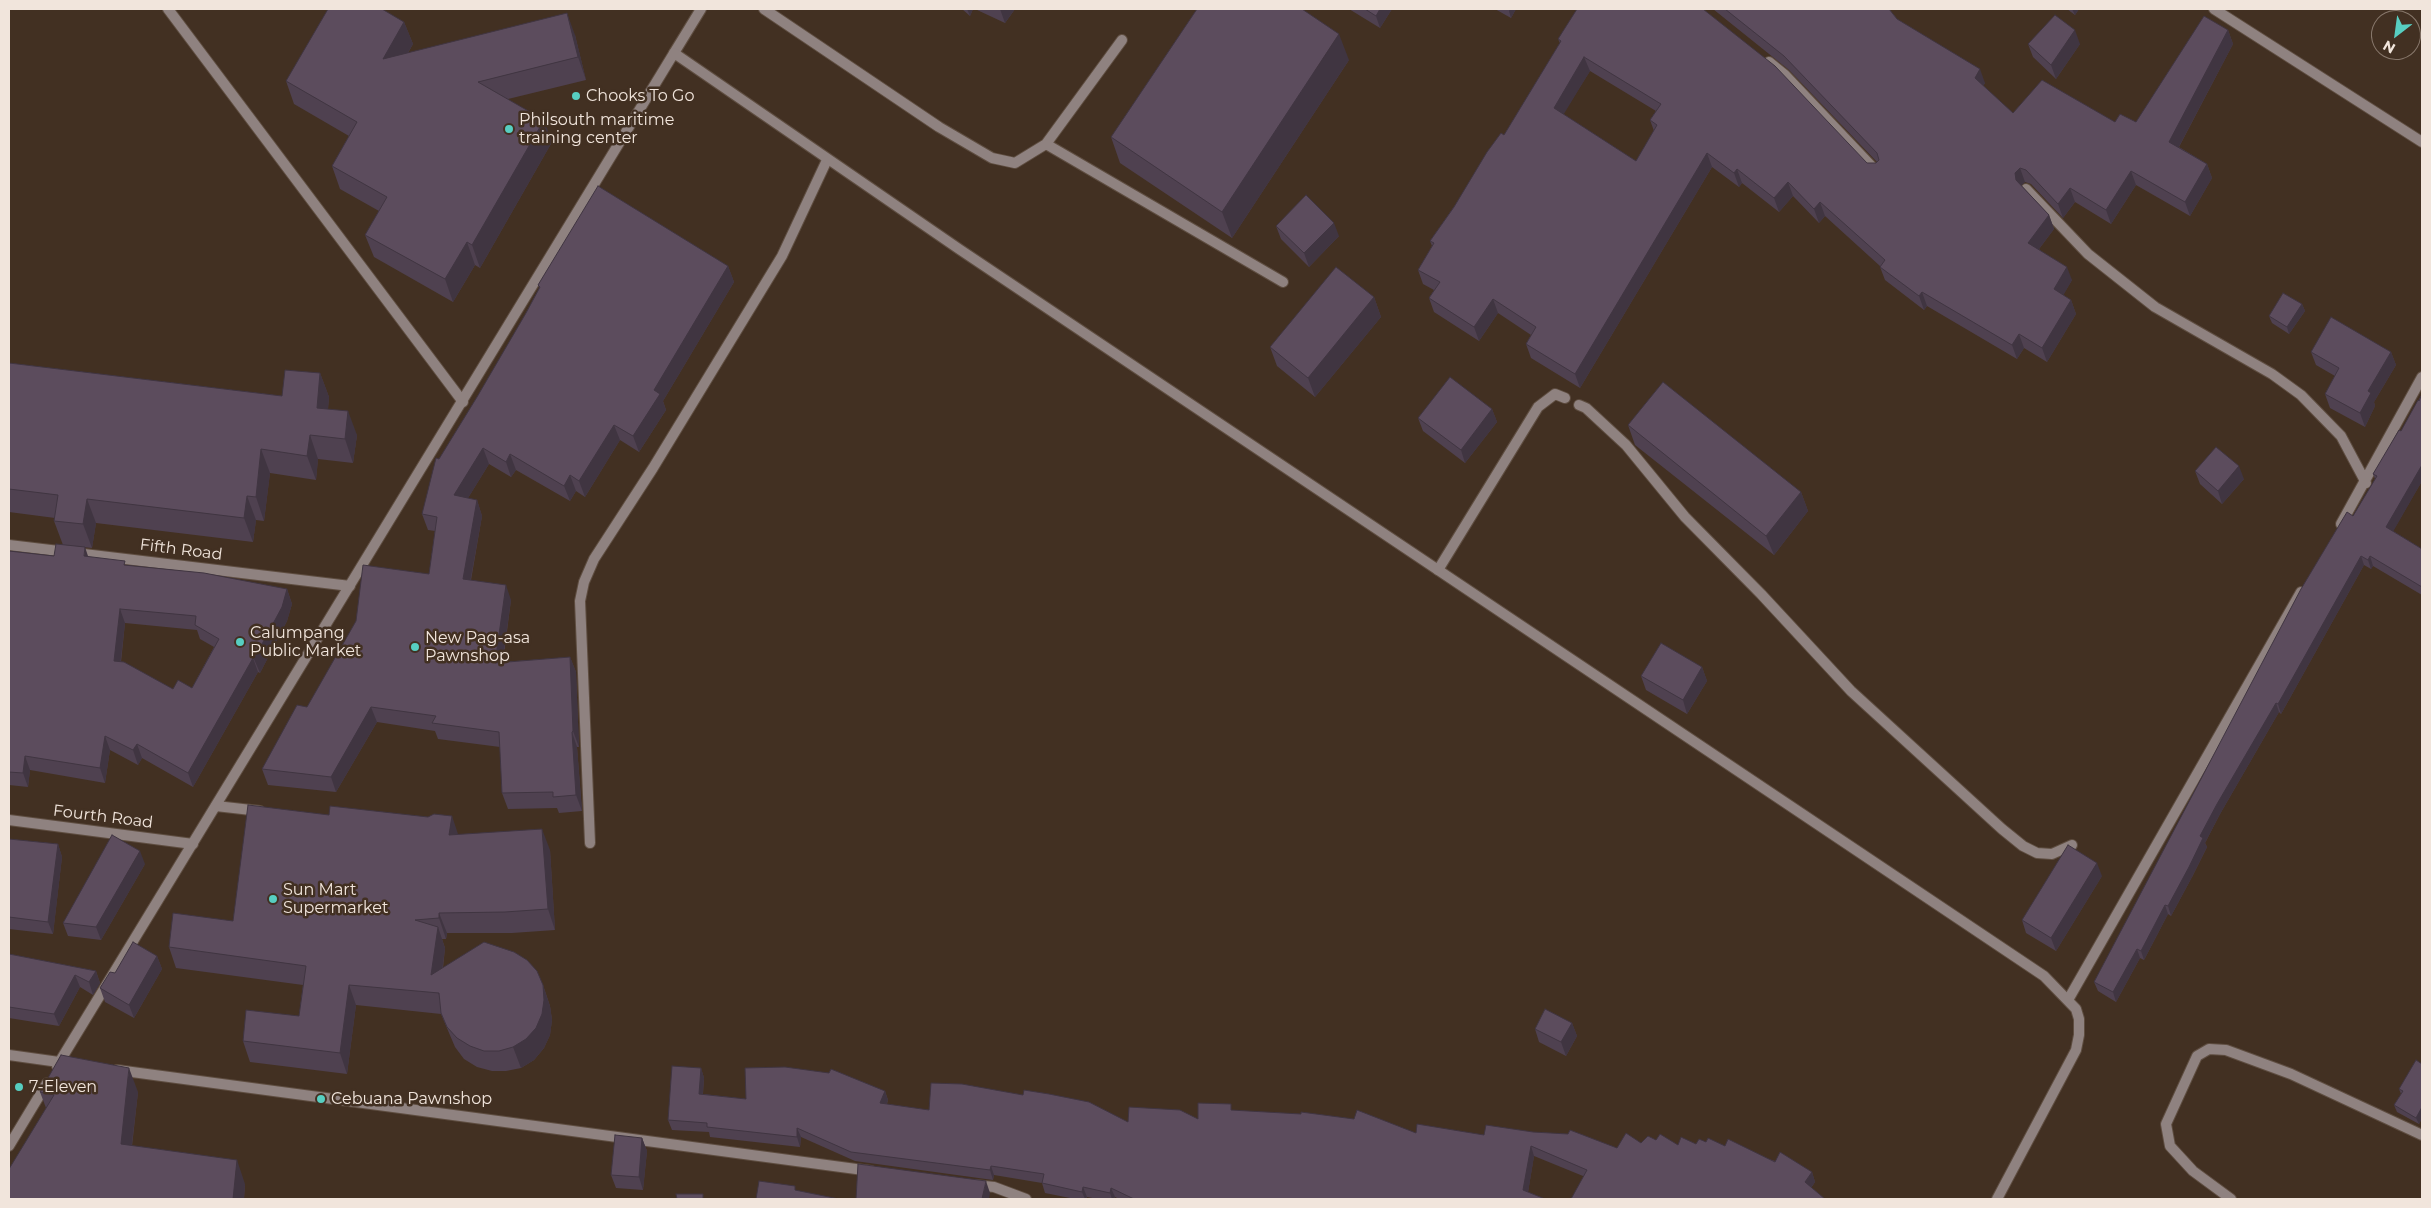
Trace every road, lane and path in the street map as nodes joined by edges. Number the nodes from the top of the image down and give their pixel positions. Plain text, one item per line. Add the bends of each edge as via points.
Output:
1 (168, 9) edge
2 (701, 9) edge
3 (764, 9) edge
4 (2214, 9) edge
5 (1122, 40) dead end
6 (674, 53) junction
7 (1762, 57) edge
8 (2422, 142) edge
9 (1046, 144) junction
10 (827, 160) junction
11 (1877, 172) edge
12 (2026, 189) edge
13 (1282, 282) dead end
14 (2422, 377) edge
15 (1565, 398) dead end
16 (463, 402) junction
17 (1579, 405) dead end
18 (2366, 483) junction
19 (2336, 534) edge
20 (9, 545) edge
21 (1438, 570) junction
22 (2306, 584) edge
23 (350, 586) junction
24 (216, 806) junction
25 (274, 812) edge
26 (9, 820) edge
27 (590, 843) dead end
28 (194, 844) junction
29 (2072, 845) edge
30 (2068, 1000) junction
31 (9, 1056) edge
32 (60, 1062) junction
33 (79, 1065) edge
34 (108, 1069) edge
35 (2422, 1135) edge
36 (9, 1146) edge
37 (885, 1173) edge
38 (964, 1183) edge
39 (1026, 1199) edge
40 (1997, 1199) edge
41 (2230, 1199) edge

1 - 16 street
2 - 6 street
3 - 9 street via 992,158 1015,163
4 - 8 street
5 - 9 street
6 - 10 street
6 - 16 street
7 - 11 street via 1785,75
9 - 13 street
10 - 21 street
10 - 27 street via 782,256 594,559 584,582 580,601
12 - 18 street via 2088,254 2155,307 2301,394 2341,436
14 - 18 street
15 - 21 street via 1555,394 1538,407
16 - 23 street
17 - 29 street via 1626,444 1685,517 1851,691 2002,829 2037,853 2052,854
18 - 19 street
20 - 23 street, Fifth Road
21 - 30 street via 2036,971
22 - 30 street
23 - 24 street
24 - 25 street
24 - 28 street
26 - 28 street, Fourth Road
28 - 32 street
30 - 40 street via 2080,1019 2076,1050
31 - 32 street
32 - 33 street
32 - 36 street
34 - 37 street
35 - 41 street via 2291,1074 2226,1050 2209,1049 2197,1056 2166,1124 2170,1146 2193,1171
38 - 39 street via 994,1187

